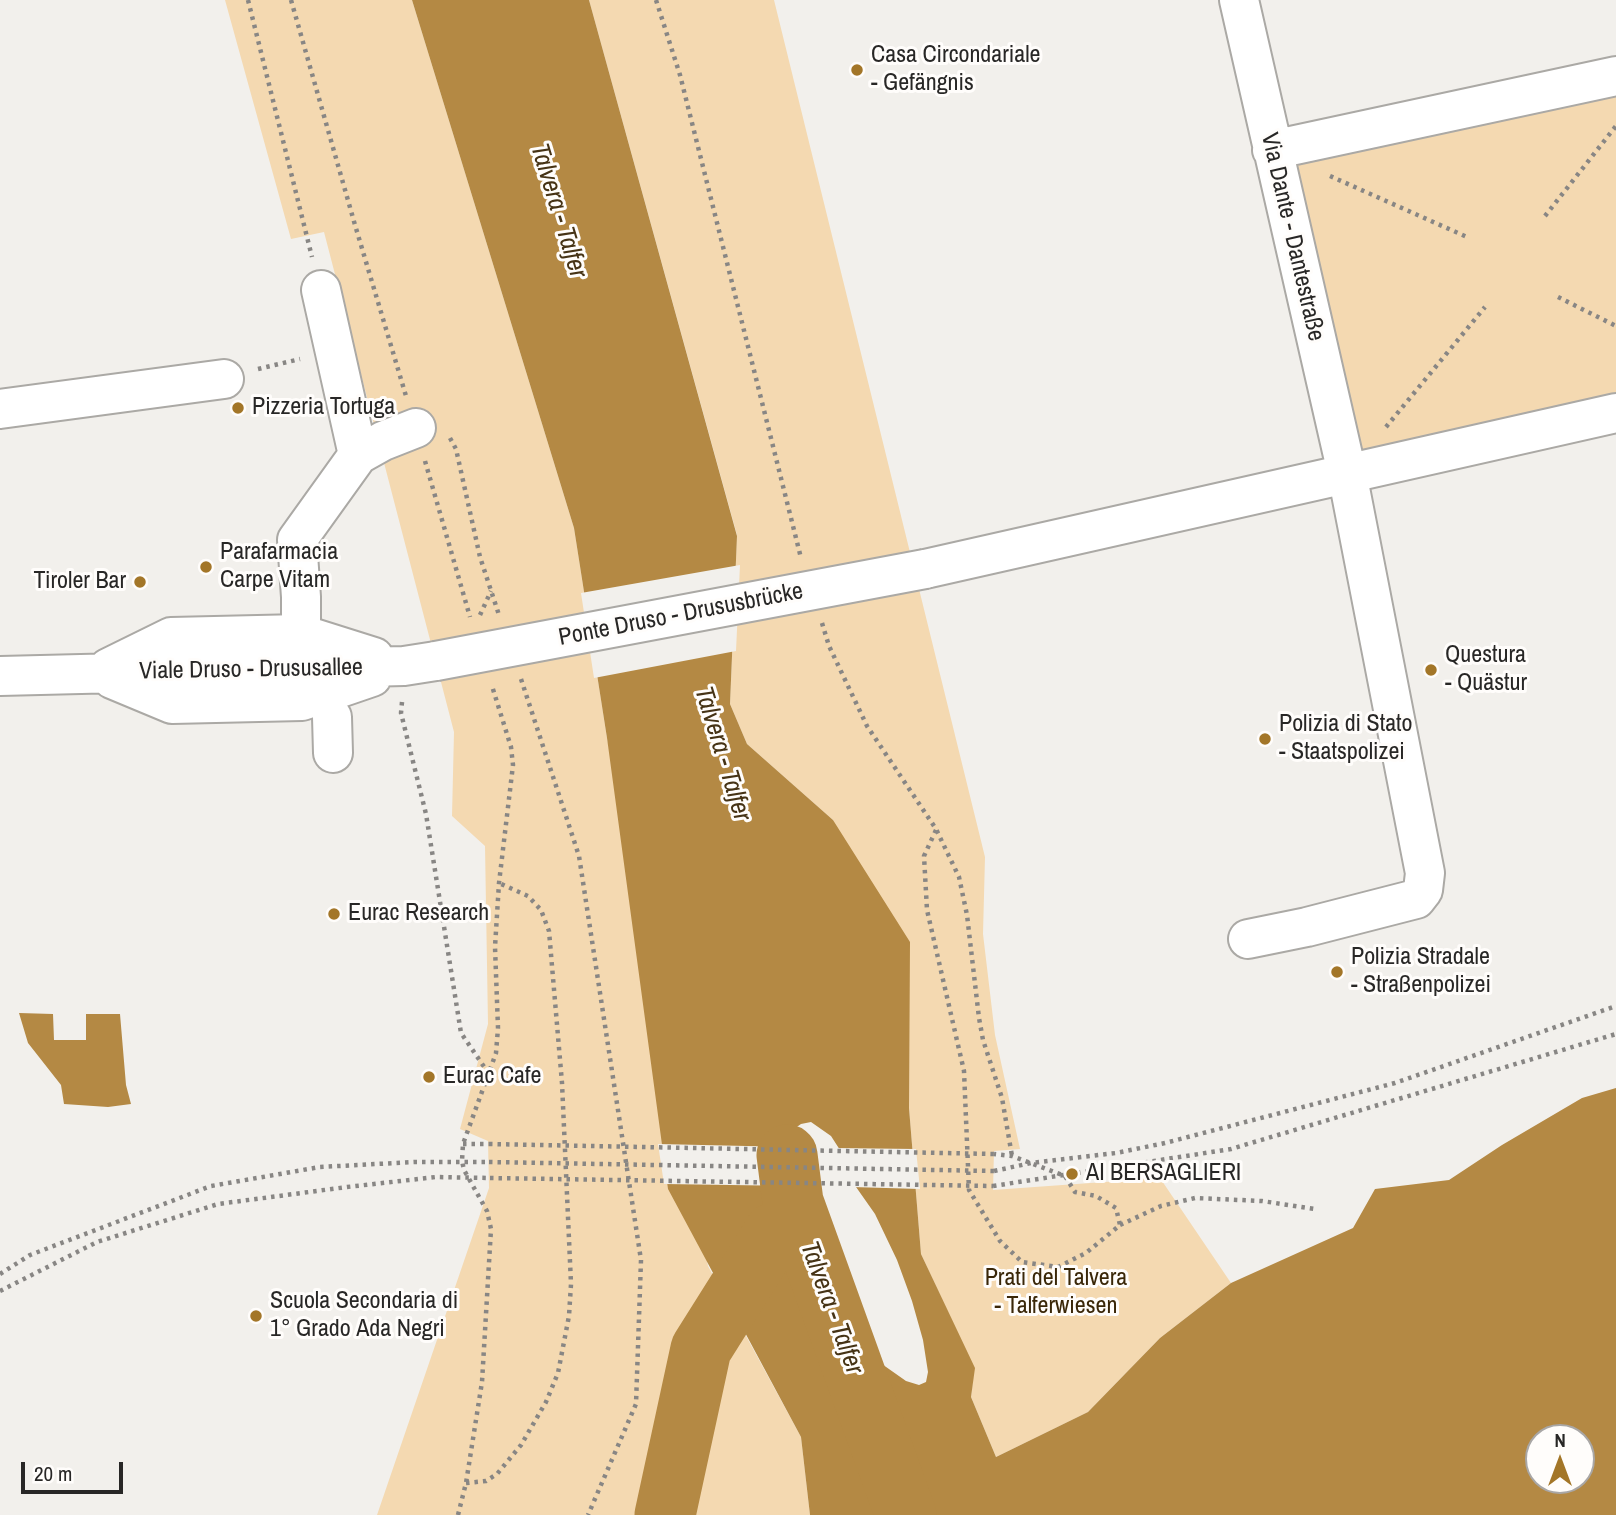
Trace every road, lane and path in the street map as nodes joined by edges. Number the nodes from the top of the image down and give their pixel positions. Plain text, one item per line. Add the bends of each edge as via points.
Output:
1 (248, 0) edge
2 (291, 0) edge
3 (1239, 0) edge
4 (1616, 76) edge
5 (1616, 126) edge
6 (1272, 150) junction
7 (1321, 172) dead end
8 (1545, 216) dead end
9 (1467, 237) dead end
10 (321, 290) joint
11 (1558, 297) dead end
12 (1485, 307) dead end
13 (1616, 326) edge
14 (336, 354) junction
15 (224, 379) joint
16 (0, 409) edge
17 (1616, 413) edge
18 (416, 428) junction
19 (1382, 432) dead end
20 (358, 455) junction
21 (1347, 473) junction
22 (491, 591) junction
23 (480, 616) dead end
24 (500, 617) dead end
25 (474, 628) dead end
26 (301, 634) junction
27 (420, 663) junction
28 (517, 669) dead end
29 (97, 673) junction
30 (0, 676) edge
31 (491, 681) dead end
32 (936, 829) dead end
33 (499, 883) junction
34 (1248, 939) dead end
35 (1616, 1006) edge
36 (1616, 1034) edge
37 (489, 1075) junction
38 (463, 1144) junction
39 (462, 1161) junction
40 (1031, 1163) junction
41 (1065, 1176) junction
42 (468, 1177) junction
43 (1315, 1209) dead end
44 (1120, 1226) junction
45 (0, 1274) edge
46 (0, 1291) edge
47 (466, 1483) junction
48 (458, 1515) edge
49 (588, 1515) edge

1 - 10 path
2 - 18 path
3 - 6 main road, Via Dante - Dantestraße
4 - 6 main road
5 - 8 path
6 - 21 main road, Via Dante - Dantestraße
7 - 9 path
10 - 14 main road
11 - 13 path
12 - 19 path
14 - 15 path via 280,362
14 - 20 main road
15 - 16 main road
17 - 21 main road, Ponte Druso - Drususbrücke
18 - 20 main road
18 - 22 path via 432,425 440,429 456,449
18 - 25 path
20 - 26 main road via 297,540
21 - 27 main road, Ponte Druso - Drususbrücke, bridge via 925,569
21 - 34 main road, Via Dante - Dantestraße via 1419,838 1423,890 1416,899
22 - 23 path
22 - 24 path
26 - 27 main road, Viale Druso - Drususallee
26 - 29 main road, Viale Druso - Drususallee via 171,637
27 - 29 main road, Viale Druso - Drususallee
27 - 37 path via 401,713 426,814 461,1034
28 - 49 path via 579,856 641,1261 636,1404
29 - 30 main road, Viale Druso - Drususallee
31 - 33 path via 513,765
32 - 44 path via 924,856 927,910 964,1071 970,1191 1000,1241 1022,1262 1058,1267 1086,1253
33 - 37 path via 495,947 498,1028
33 - 47 path via 528,896 541,910 549,931 562,1083 569,1316 558,1373 529,1433 497,1474 486,1481
35 - 40 path via 1395,1083 1165,1143
36 - 41 path via 1231,1149
37 - 38 path
38 - 39 path
38 - 40 path, bridge via 994,1154
39 - 40 path, bridge via 994,1171
39 - 42 path
39 - 45 path via 320,1167 211,1186 30,1255
40 - 41 path
41 - 42 path, bridge via 993,1186
41 - 44 path via 1075,1192 1096,1196 1116,1208
42 - 46 path via 347,1186 218,1204 97,1242
42 - 47 path via 488,1211 491,1229 482,1382
43 - 44 path via 1195,1198 1161,1206
47 - 48 path

